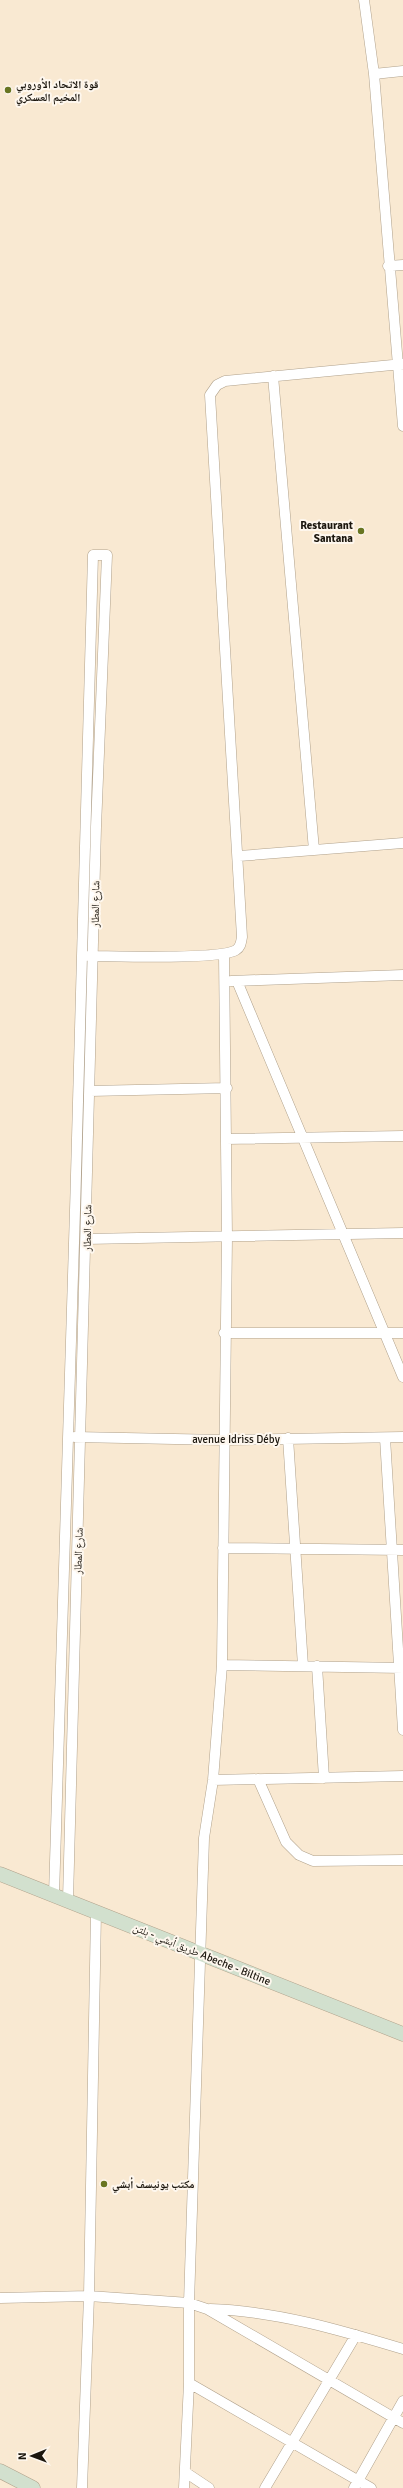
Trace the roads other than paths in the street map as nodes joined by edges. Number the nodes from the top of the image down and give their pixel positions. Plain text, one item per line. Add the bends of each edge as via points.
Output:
1 (364, 0) edge
2 (403, 71) edge
3 (374, 74) junction
4 (403, 265) edge
5 (388, 266) junction
6 (400, 364) edge
7 (273, 376) junction
8 (403, 426) edge
9 (403, 843) edge
10 (314, 850) junction
11 (239, 856) junction
12 (224, 954) junction
13 (80, 956) junction
14 (94, 956) junction
15 (403, 975) edge
16 (224, 981) junction
17 (237, 981) junction
18 (227, 1088) junction
19 (90, 1091) junction
20 (403, 1136) edge
21 (305, 1138) junction
22 (226, 1139) junction
23 (403, 1233) edge
24 (343, 1234) junction
25 (227, 1237) junction
26 (86, 1239) junction
27 (224, 1333) junction
28 (384, 1333) junction
29 (403, 1333) edge
30 (403, 1377) edge
31 (69, 1435) junction
32 (403, 1437) edge
33 (81, 1438) junction
34 (288, 1438) junction
35 (385, 1438) junction
36 (224, 1440) junction
37 (78, 1535) junction
38 (67, 1536) junction
39 (223, 1548) junction
40 (398, 1550) edge
41 (294, 1551) junction
42 (222, 1665) junction
43 (303, 1666) junction
44 (317, 1666) junction
45 (401, 1668) edge
46 (61, 1692) junction
47 (74, 1692) junction
48 (403, 1730) edge
49 (403, 1776) edge
50 (324, 1778) junction
51 (258, 1779) junction
52 (213, 1780) junction
53 (403, 1860) edge
54 (0, 1874) edge
55 (54, 1895) junction
56 (68, 1900) junction
57 (96, 1912) junction
58 (200, 1953) junction
59 (403, 2034) edge
60 (89, 2296) junction
61 (0, 2298) edge
62 (189, 2303) junction
63 (207, 2309) junction
64 (356, 2335) junction
65 (403, 2349) edge
66 (329, 2378) junction
67 (189, 2383) junction
68 (403, 2401) edge
69 (393, 2417) junction
70 (403, 2423) edge
71 (293, 2442) junction
72 (0, 2471) edge
73 (185, 2472) junction
74 (356, 2484) edge
75 (33, 2488) edge
76 (82, 2488) edge
77 (184, 2488) edge
78 (209, 2488) edge
79 (266, 2488) edge
80 (371, 2488) edge

1 - 3 street
2 - 3 street
3 - 5 street
4 - 5 street
5 - 6 street
6 - 7 street
6 - 8 street
7 - 10 street
7 - 11 street via 225,381 217,385 210,395
9 - 10 street
10 - 11 street
11 - 12 street via 241,946
12 - 14 street
12 - 16 street
13 - 14 street
13 - 14 street, شارع المطار via 93,555 107,555 96,827
13 - 31 street, شارع المطار
14 - 19 street, شارع المطار
15 - 17 street
16 - 17 street
16 - 18 street
17 - 21 street
18 - 19 street
18 - 22 street
19 - 26 street, شارع المطار
20 - 21 street
21 - 22 street
21 - 24 street
22 - 25 street
23 - 24 street
24 - 25 street
24 - 28 street
25 - 26 street
25 - 27 street
26 - 33 street, شارع المطار
27 - 28 street
27 - 36 street
28 - 29 street
28 - 30 street
31 - 33 street, avenue Idriss Déby
31 - 38 street, شارع المطار
32 - 35 street, avenue Idriss Déby
33 - 36 street, avenue Idriss Déby
33 - 37 street, شارع المطار
34 - 35 street, avenue Idriss Déby
34 - 36 street, avenue Idriss Déby
34 - 41 street
35 - 40 street
36 - 39 street
37 - 38 street
37 - 47 street, شارع المطار
38 - 46 street, شارع المطار
39 - 41 street
39 - 42 street
40 - 41 street
40 - 45 street
41 - 43 street
42 - 43 street
42 - 52 street
43 - 44 street
44 - 45 street
44 - 50 street
45 - 48 street
46 - 47 street
46 - 55 street, شارع المطار
47 - 56 street, شارع المطار
49 - 50 street
50 - 51 street
51 - 52 street
51 - 53 street via 286,1842 299,1855 314,1861
52 - 58 street via 204,1838
54 - 55 main road, طريق أبشي - بلتن Abeche - Biltine
55 - 56 main road, طريق أبشي - بلتن Abeche - Biltine
56 - 57 main road, طريق أبشي - بلتن Abeche - Biltine
57 - 58 main road, طريق أبشي - بلتن Abeche - Biltine
57 - 60 street
58 - 59 main road, طريق أبشي - بلتن Abeche - Biltine
58 - 62 street
60 - 61 street
60 - 62 street
60 - 76 street
62 - 63 street
62 - 67 street
63 - 64 street via 241,2310 276,2316
63 - 66 street
64 - 65 street
64 - 66 street
66 - 69 street
66 - 71 street
67 - 71 street
67 - 73 street
68 - 69 street
69 - 70 street
69 - 74 street
71 - 74 street
71 - 79 street
72 - 75 main road
73 - 77 street
73 - 78 street
74 - 80 street

